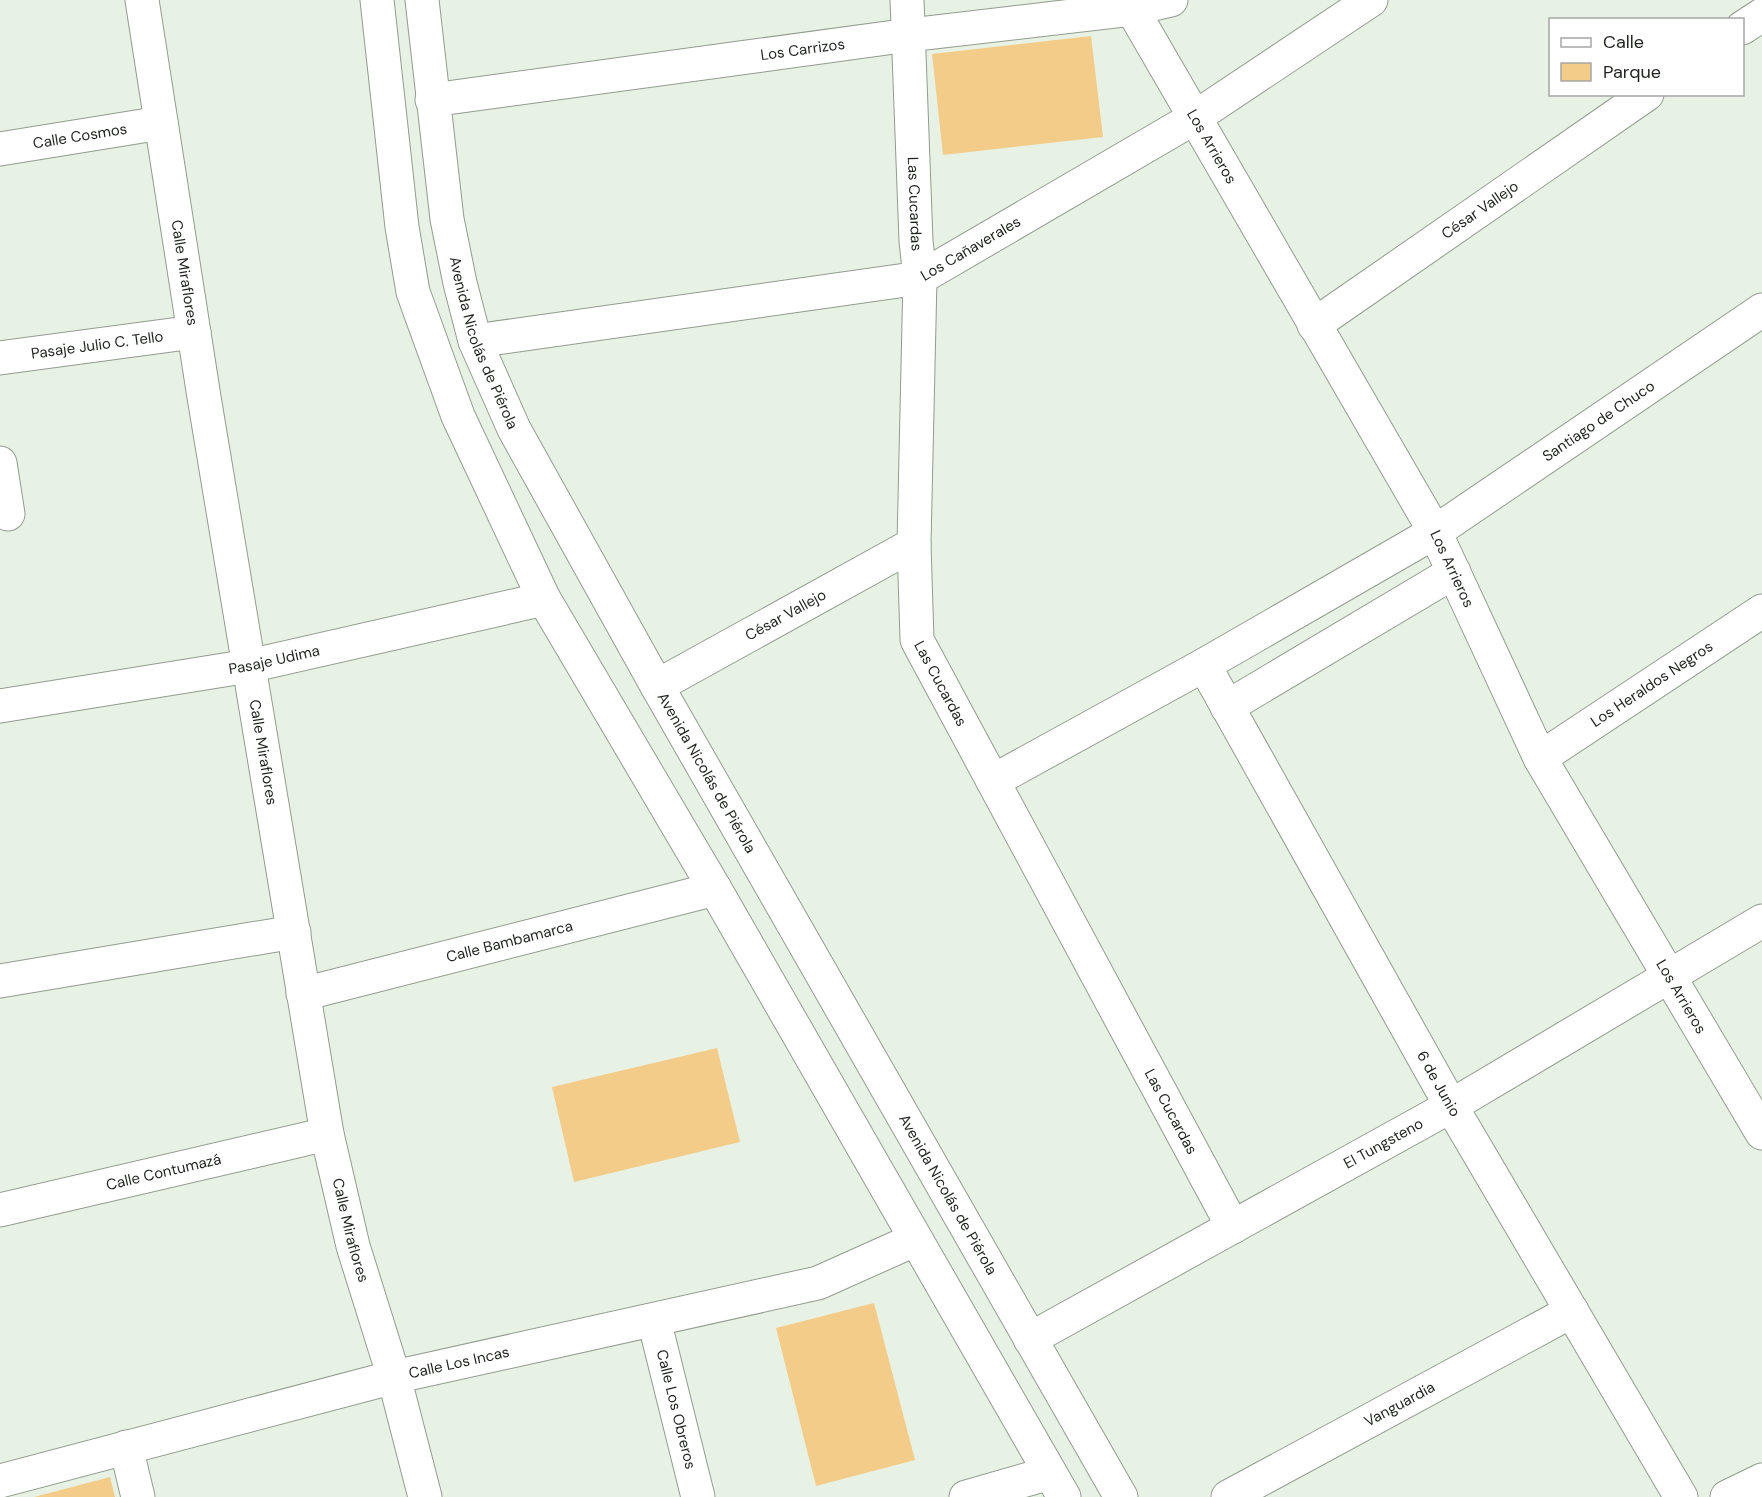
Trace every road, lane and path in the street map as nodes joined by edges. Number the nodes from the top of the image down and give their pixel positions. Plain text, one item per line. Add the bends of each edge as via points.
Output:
1 (142, 0) edge
2 (377, 0) edge
3 (422, 0) edge
4 (907, 0) edge
5 (1171, 0) edge
6 (1371, 0) edge
7 (1132, 9) junction
8 (1762, 15) edge
9 (1744, 27) edge
10 (909, 35) junction
11 (1644, 96) edge
12 (432, 100) junction
13 (1194, 118) junction
14 (161, 123) junction
15 (0, 149) edge
16 (920, 278) junction
17 (1762, 310) edge
18 (1314, 326) junction
19 (194, 332) junction
20 (475, 341) junction
21 (0, 358) edge
22 (0, 463) edge
23 (8, 514) dead end
24 (1436, 532) junction
25 (914, 544) junction
26 (1454, 572) junction
27 (544, 599) junction
28 (1760, 617) edge
29 (1204, 665) junction
30 (249, 666) junction
31 (657, 686) junction
32 (0, 706) edge
33 (1227, 707) junction
34 (1540, 758) junction
35 (993, 781) junction
36 (715, 889) junction
37 (1762, 921) edge
38 (294, 932) junction
39 (1668, 976) junction
40 (0, 981) edge
41 (303, 994) junction
42 (1451, 1106) junction
43 (1762, 1133) edge
44 (327, 1134) junction
45 (0, 1210) edge
46 (1233, 1227) junction
47 (914, 1240) junction
48 (1572, 1311) junction
49 (654, 1320) junction
50 (1030, 1339) junction
51 (394, 1377) junction
52 (126, 1448) junction
53 (1762, 1480) edge
54 (0, 1481) edge
55 (1057, 1485) edge
56 (138, 1497) edge
57 (425, 1497) edge
58 (698, 1497) edge
59 (966, 1497) edge
60 (1121, 1497) edge
61 (1228, 1497) edge
62 (1681, 1497) edge
63 (1727, 1497) edge

1 - 14 street, Calle Miraflores
2 - 27 street via 413,292 458,416
3 - 12 street, Avenida Nicolás de Piérola
4 - 10 street, Las Cucardas
5 - 7 street, Los Carrizos
6 - 13 street, Los Cañaverales
7 - 10 street, Los Carrizos
7 - 13 street, Los Arrieros
8 - 9 street
10 - 12 street, Los Carrizos
10 - 16 street, Las Cucardas
11 - 18 street, César Vallejo
12 - 20 street, Avenida Nicolás de Piérola via 447,219
13 - 16 street, Los Cañaverales
13 - 18 street, Los Arrieros
14 - 15 street, Calle Cosmos
14 - 19 street, Calle Miraflores
16 - 20 street, Los Cañaverales
16 - 25 street, Las Cucardas
17 - 24 street, Santiago de Chuco
18 - 24 street, Los Arrieros
19 - 21 street, Pasaje Julio C. Tello
19 - 30 street, Calle Miraflores
20 - 31 street, Avenida Nicolás de Piérola via 514,429
22 - 23 street
24 - 26 street, Los Arrieros
24 - 29 street, Santiago de Chuco
25 - 31 street, César Vallejo
25 - 35 street, Las Cucardas via 917,640
26 - 33 street
26 - 34 street, Los Arrieros
27 - 30 street, Pasaje Udima
27 - 36 street
28 - 34 street, Los Heraldos Negros
29 - 33 street, 6 de Junio
29 - 35 street, Santiago de Chuco
30 - 32 street, Pasaje Udima
30 - 38 street, Calle Miraflores
31 - 50 street, Avenida Nicolás de Piérola
33 - 42 street, 6 de Junio
34 - 39 street, Los Arrieros
35 - 46 street, Las Cucardas
36 - 41 street, Calle Bambamarca
36 - 47 street
37 - 39 street, El Tungsteno
38 - 40 street
38 - 41 street, Calle Miraflores
39 - 42 street, El Tungsteno
39 - 43 street, Los Arrieros
41 - 44 street, Calle Miraflores
42 - 46 street, El Tungsteno
42 - 48 street, 6 de Junio
44 - 45 street, Calle Contumazá
44 - 51 street, Calle Miraflores via 353,1246
46 - 50 street, El Tungsteno
47 - 49 street, Calle Los Incas via 818,1283
47 - 55 street
48 - 61 street, Vanguardia
48 - 62 street, 6 de Junio
49 - 51 street, Calle Los Incas
49 - 58 street, Calle Los Obreros
50 - 60 street, Avenida Nicolás de Piérola
51 - 52 street, Calle Los Incas
51 - 57 street, Calle Miraflores
52 - 54 street, Calle Los Incas
52 - 56 street
53 - 63 street
55 - 59 street

